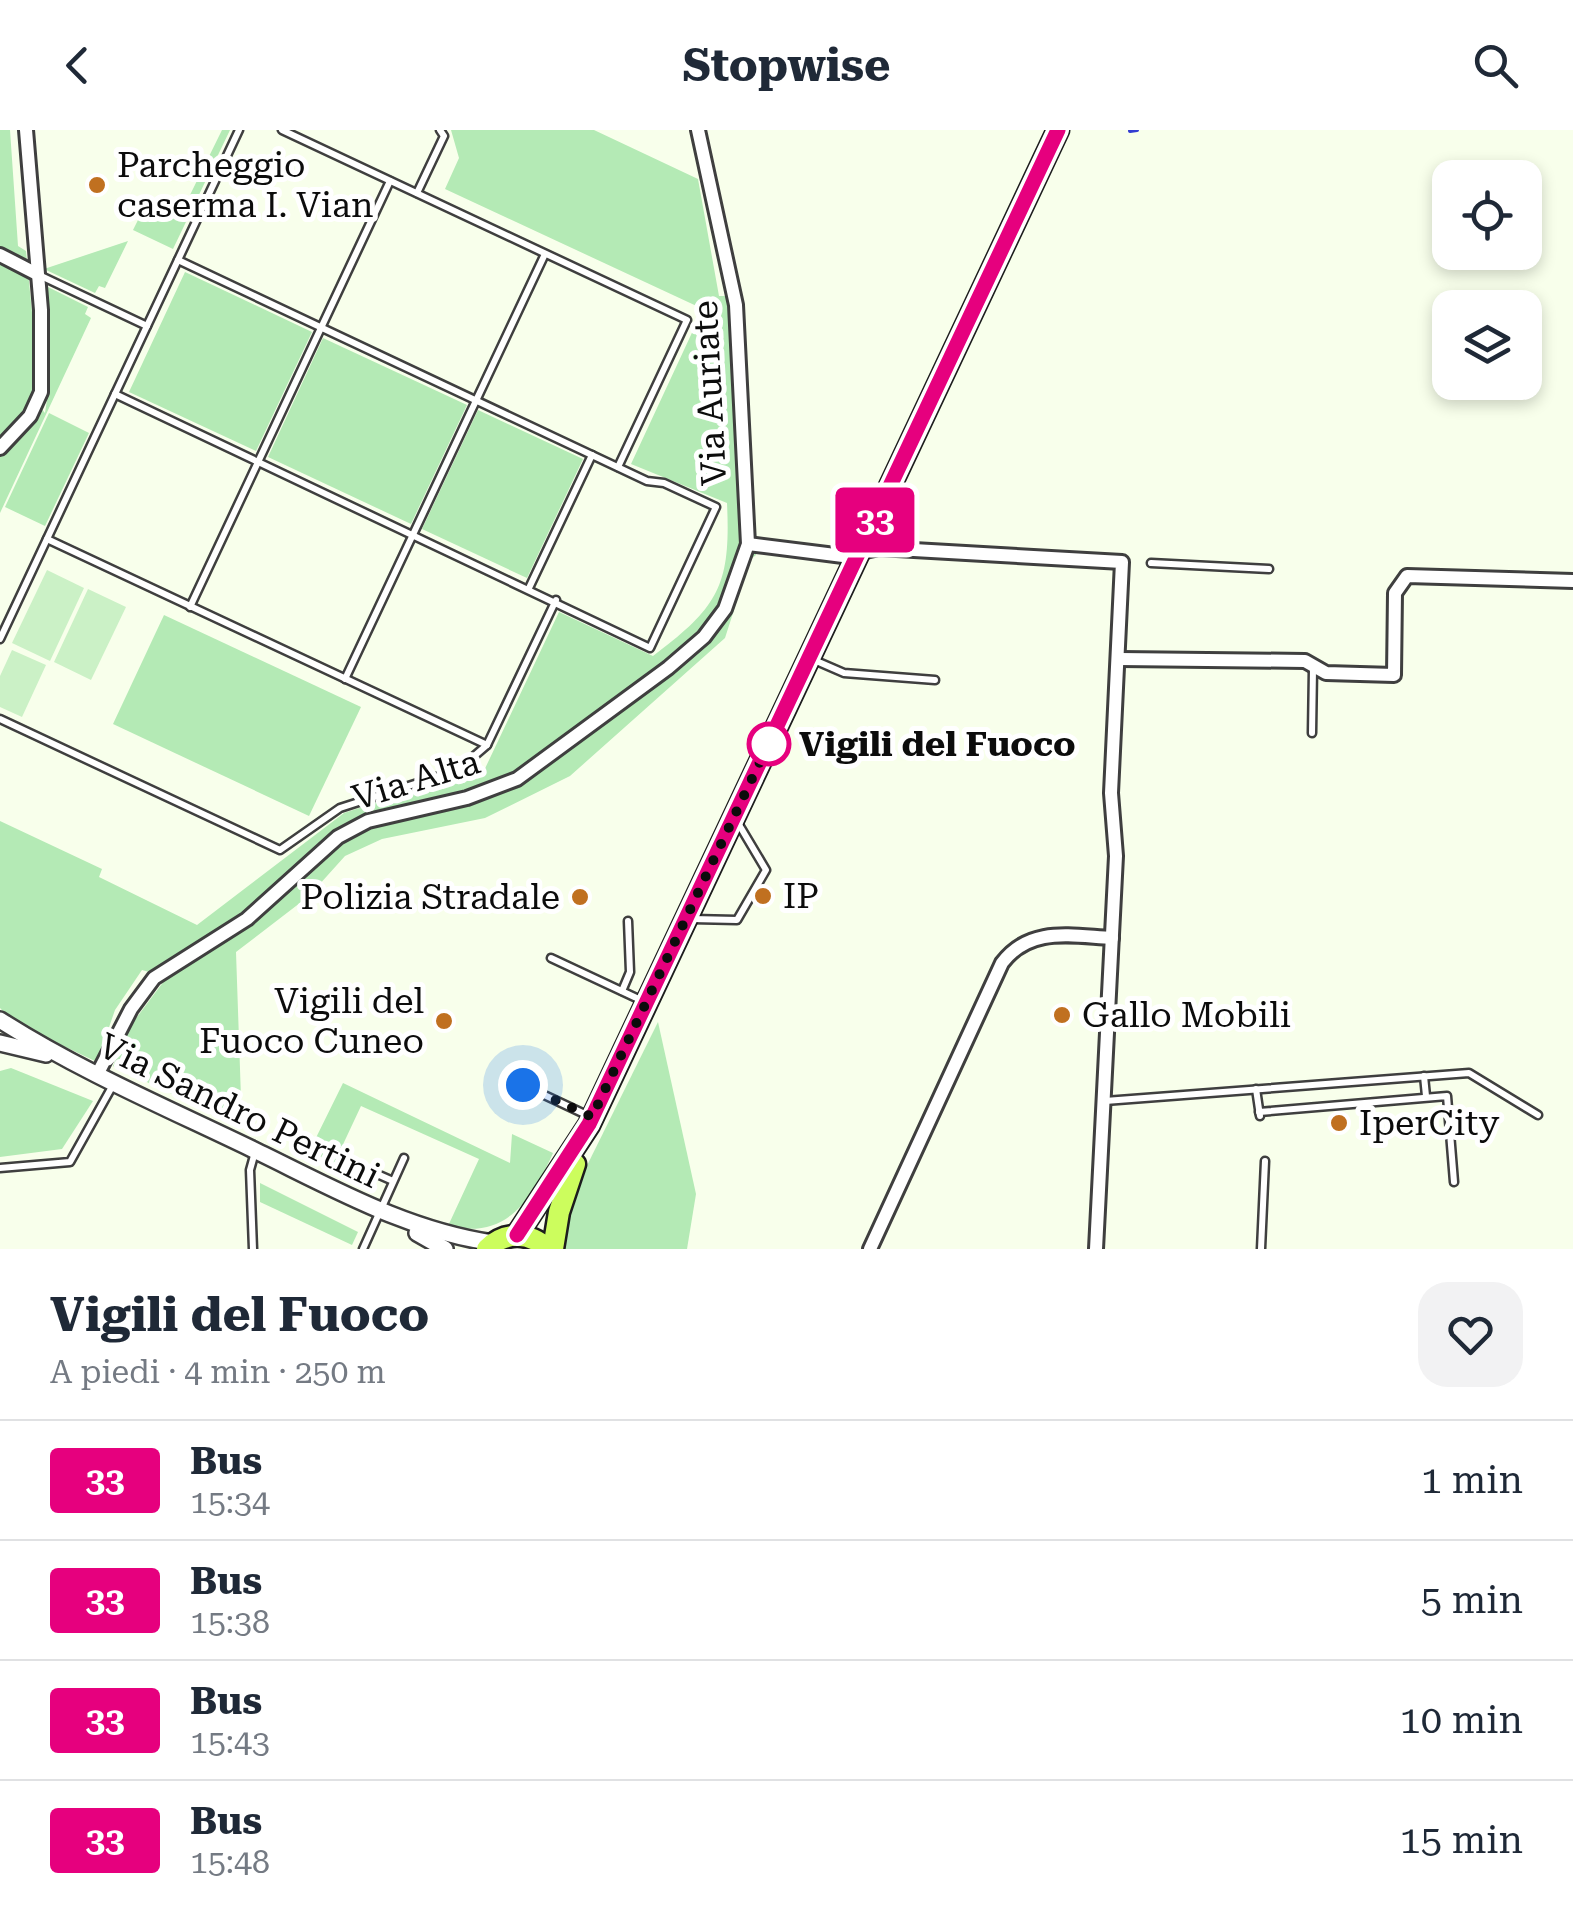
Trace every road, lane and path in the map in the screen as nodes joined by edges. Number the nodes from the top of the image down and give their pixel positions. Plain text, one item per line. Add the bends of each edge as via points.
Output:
1 (26, 130) edge
2 (239, 130) edge
3 (282, 130) edge
4 (440, 130) edge
5 (698, 130) edge
6 (1058, 130) edge
7 (390, 181) junction
8 (417, 193) junction
9 (545, 254) junction
10 (0, 255) edge
11 (178, 260) junction
12 (35, 273) junction
13 (147, 326) junction
14 (321, 328) junction
15 (115, 394) junction
16 (476, 400) junction
17 (0, 448) edge
18 (592, 455) junction
19 (258, 461) junction
20 (618, 467) junction
21 (413, 534) junction
22 (47, 539) junction
23 (748, 544) junction
24 (859, 553) junction
25 (1151, 564) dead end
26 (1269, 569) dead end
27 (1573, 581) edge
28 (529, 588) junction
29 (556, 600) junction
30 (190, 606) junction
31 (0, 640) edge
32 (810, 658) junction
33 (1120, 660) junction
34 (1313, 666) junction
35 (345, 679) junction
36 (935, 680) dead end
37 (0, 718) edge
38 (1312, 732) dead end
39 (488, 745) junction
40 (734, 817) junction
41 (686, 919) junction
42 (628, 921) dead end
43 (1112, 938) junction
44 (551, 958) dead end
45 (622, 991) junction
46 (646, 1003) junction
47 (0, 1020) edge
48 (0, 1044) edge
49 (59, 1058) junction
50 (97, 1075) junction
51 (1424, 1076) junction
52 (114, 1083) junction
53 (523, 1085) dead end
54 (1256, 1089) junction
55 (1426, 1096) junction
56 (1104, 1101) junction
57 (1538, 1115) dead end
58 (591, 1121) junction
59 (256, 1151) junction
60 (404, 1158) dead end
61 (1265, 1161) dead end
62 (0, 1168) edge
63 (368, 1170) dead end
64 (393, 1181) junction
65 (1454, 1182) dead end
66 (386, 1215) junction
67 (517, 1235) junction
68 (490, 1246) edge
69 (254, 1249) edge
70 (363, 1249) edge
71 (444, 1249) edge
72 (551, 1249) edge
73 (870, 1249) edge
74 (1096, 1249) edge
75 (1261, 1249) edge

1 - 12 street
2 - 11 lane
3 - 7 lane
4 - 8 lane via 444,136
5 - 23 street, Via Auriate via 734,288
6 - 24 main road
7 - 8 lane
7 - 14 lane
8 - 9 lane
9 - 16 lane
9 - 20 lane via 687,320
10 - 12 street
11 - 13 lane
11 - 14 lane
12 - 13 lane
12 - 17 street via 41,392 30,416
13 - 15 lane
14 - 16 lane
14 - 19 lane
15 - 19 lane
15 - 22 lane
16 - 18 lane
16 - 21 lane
18 - 20 lane
18 - 28 lane
19 - 21 lane
19 - 30 lane
20 - 29 lane via 716,507 667,613 650,648
21 - 28 lane
21 - 35 lane
22 - 30 lane
22 - 31 lane
23 - 24 street
23 - 50 street, Via Alta via 725,609 668,668 517,779 368,821 338,837 247,919 154,978
24 - 32 main road
24 - 33 street via 878,548 1125,562
25 - 26 lane
27 - 34 street via 1407,576 1395,593 1394,675 1326,673
28 - 29 lane
29 - 39 lane
30 - 35 lane
32 - 36 lane via 844,673
32 - 40 main road
33 - 34 street
33 - 43 street via 1111,793
34 - 38 lane
35 - 39 lane
37 - 39 lane via 280,850 340,808 458,770
40 - 41 main road
40 - 41 lane via 766,870 737,920
41 - 46 main road
42 - 45 lane via 630,972
43 - 56 street
43 - 73 street via 1048,934 1013,948
44 - 45 lane
45 - 46 lane
46 - 58 main road
47 - 49 street, Via Sandro Pertini
48 - 49 street, Via Sandro Pertini
49 - 50 street, Via Sandro Pertini
50 - 52 street, Via Sandro Pertini
51 - 54 lane
51 - 55 lane
51 - 57 lane via 1469,1073
52 - 59 street, Via Sandro Pertini
52 - 62 lane via 70,1162
53 - 58 lane
54 - 55 lane via 1259,1114
54 - 56 lane
55 - 65 lane via 1447,1096
56 - 74 street
58 - 67 main road
58 - 72 main road
59 - 66 street, Via Sandro Pertini
59 - 69 lane via 250,1170
60 - 64 lane
61 - 75 lane
63 - 64 lane
64 - 66 lane
66 - 68 street, Via Sandro Pertini
66 - 70 lane
66 - 71 street, Via Sandro Pertini
67 - 68 main road
67 - 72 main road

